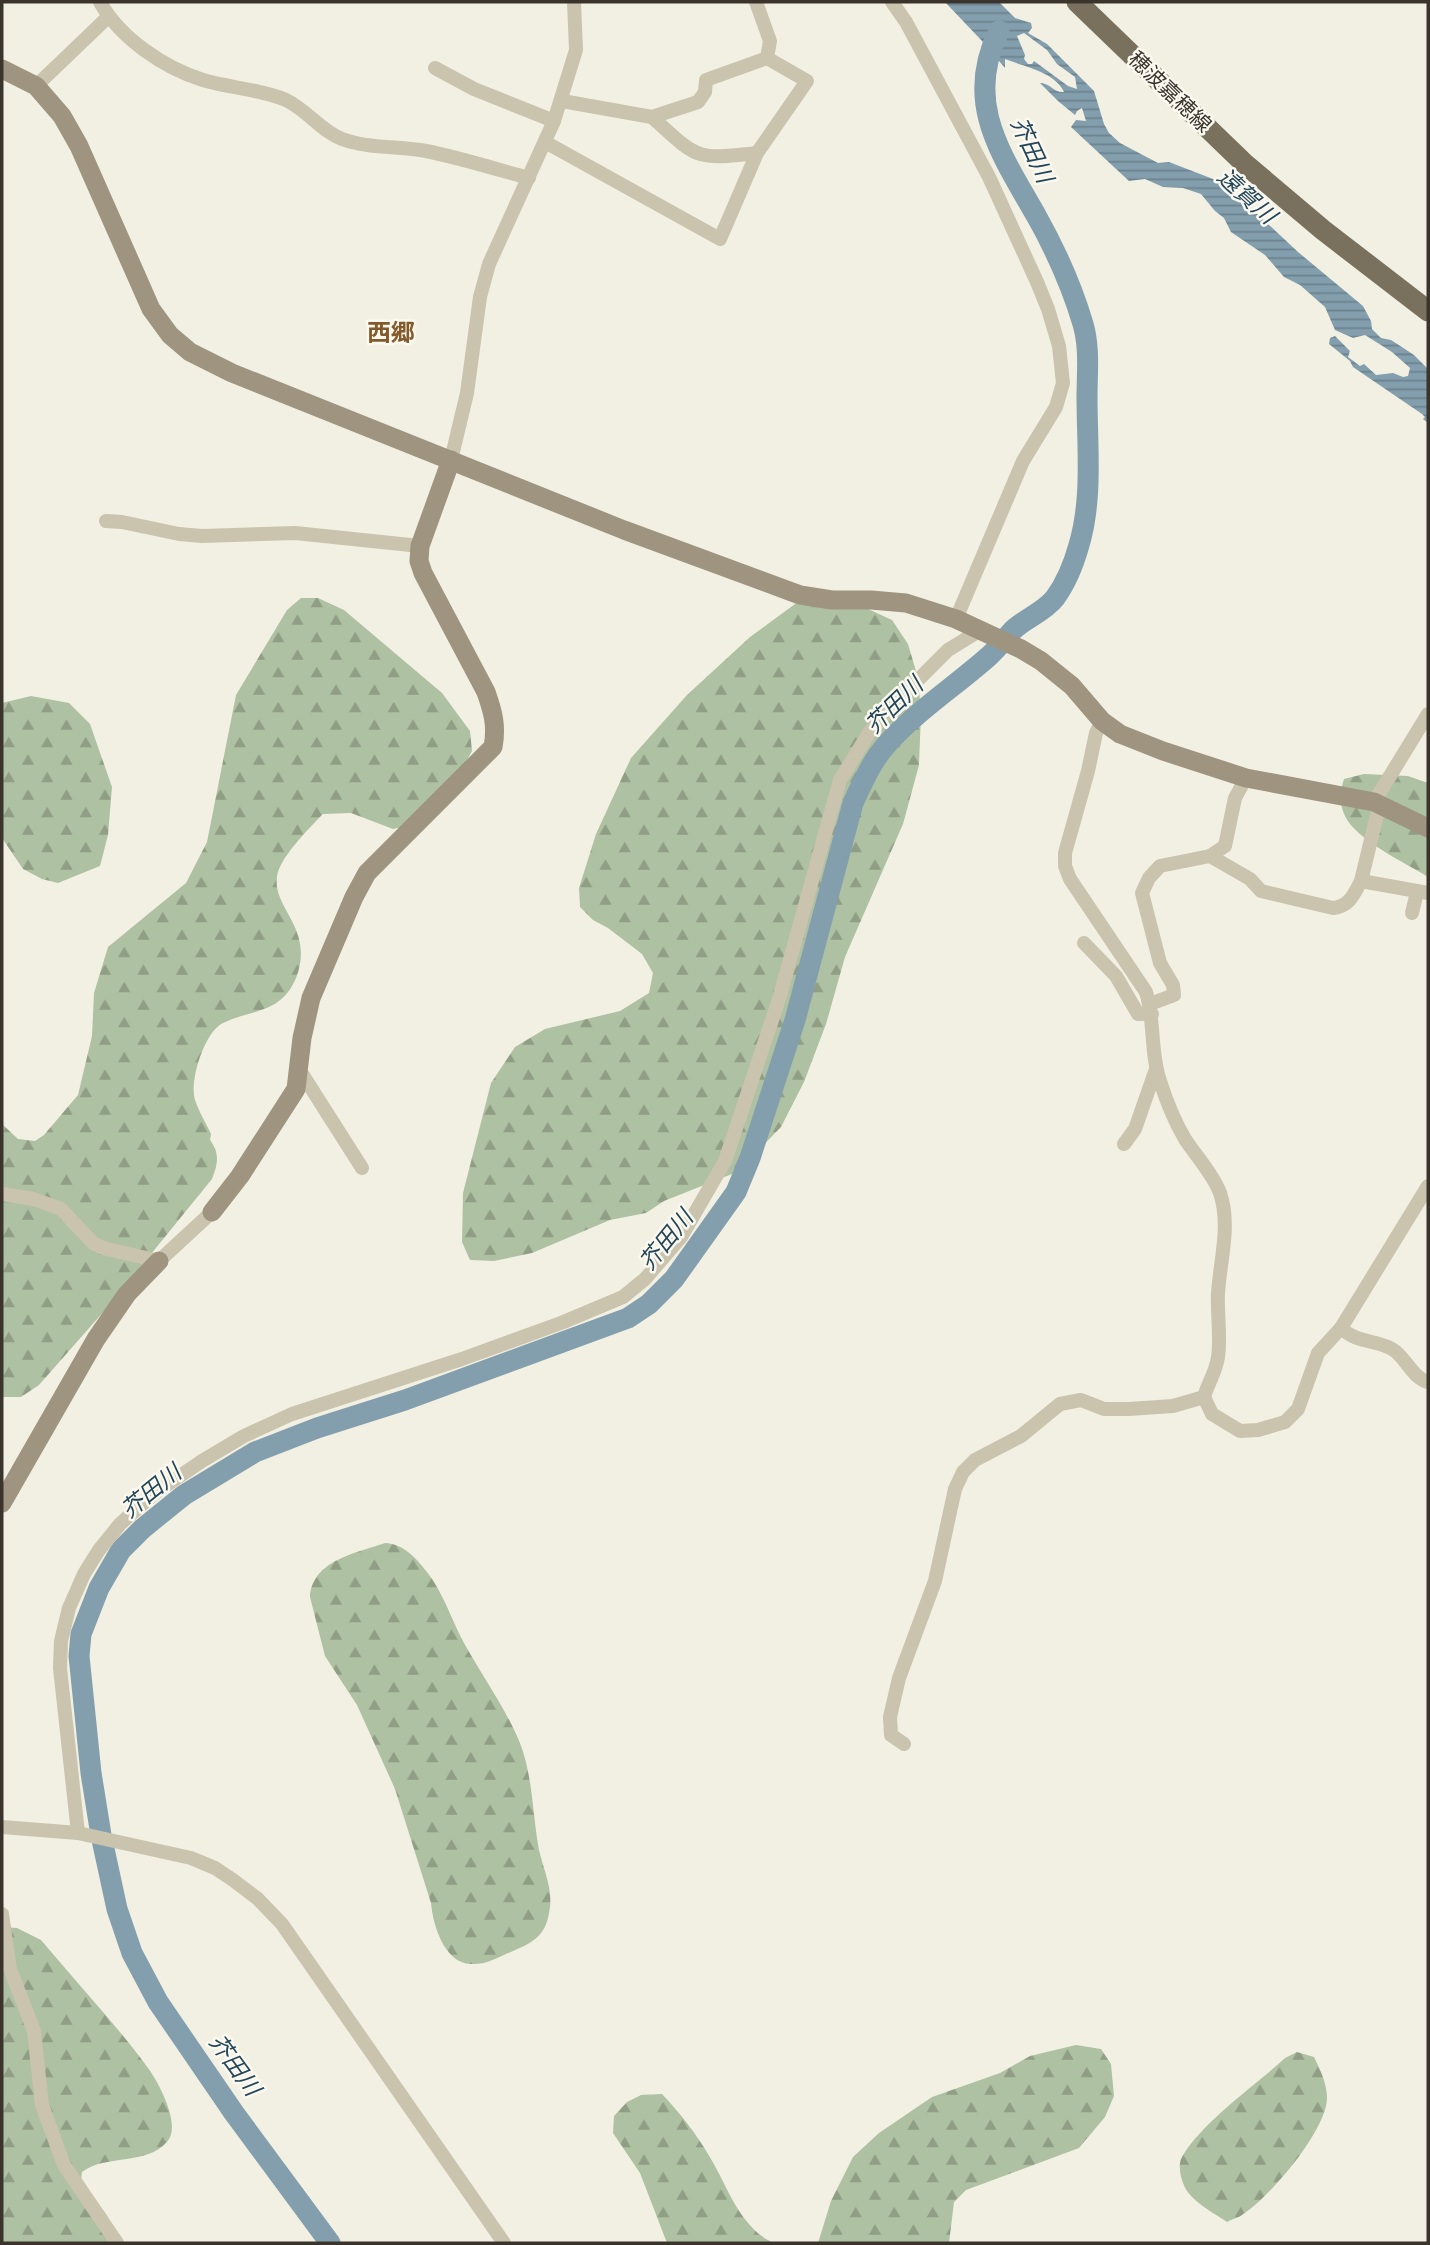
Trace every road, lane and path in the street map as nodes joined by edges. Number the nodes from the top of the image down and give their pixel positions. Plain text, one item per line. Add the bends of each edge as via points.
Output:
1 (100, 2) edge
2 (574, 2) edge
3 (756, 2) edge
4 (892, 2) edge
5 (1077, 2) edge
6 (108, 17) junction
7 (767, 58) junction
8 (435, 68) dead end
9 (2, 69) edge
10 (36, 86) junction
11 (562, 101) junction
12 (652, 117) junction
13 (554, 121) junction
14 (545, 142) junction
15 (757, 153) junction
16 (529, 178) junction
17 (1428, 311) edge
18 (451, 460) junction
19 (106, 521) dead end
20 (420, 546) junction
21 (956, 619) junction
22 (979, 631) junction
23 (1428, 714) edge
24 (1102, 721) junction
25 (1246, 778) junction
26 (1378, 804) junction
27 (1428, 828) edge
28 (1210, 856) junction
29 (1361, 881) junction
30 (1423, 893) edge
31 (1412, 913) dead end
32 (1084, 943) dead end
33 (1151, 1009) junction
34 (299, 1069) junction
35 (1156, 1069) junction
36 (1124, 1144) dead end
37 (362, 1168) dead end
38 (1428, 1186) edge
39 (2, 1194) edge
40 (212, 1212) joint
41 (159, 1261) junction
42 (1341, 1328) junction
43 (1428, 1382) edge
44 (1204, 1397) junction
45 (2, 1503) edge
46 (904, 1744) dead end
47 (2, 1827) edge
48 (78, 1833) junction
49 (2, 1914) edge
50 (117, 2243) edge
51 (503, 2243) edge

1 - 6 street
2 - 11 street via 576,50
3 - 7 street via 770,41
4 - 21 street via 989,177 1048,309 1063,383 1056,407 1024,461
5 - 17 main road, 穂波嘉穂線 via 1245,164
6 - 10 street
6 - 16 street via 135,43 174,68 284,99 340,138 426,151
7 - 12 street via 706,80 698,102
7 - 15 street via 807,81
8 - 13 street
9 - 10 street
10 - 18 street via 62,116 79,146 151,309 170,335 190,352 232,373
11 - 12 street
11 - 13 street
12 - 15 street via 698,155 714,158
13 - 14 street
14 - 15 street via 720,239
14 - 16 street
16 - 18 street via 489,264
18 - 20 street
18 - 21 street via 800,595 906,603
19 - 20 street via 191,536 295,533
20 - 34 street via 423,573 493,711 494,747 368,873 311,998
21 - 22 street
22 - 24 street via 1021,649 1072,686
22 - 48 street via 948,650 900,699 869,733 840,780 779,999 725,1161 681,1237 645,1279 623,1297 561,1323 292,1414 244,1436 155,1493 99,1550 69,1608 61,1642
23 - 26 street
24 - 25 street via 1120,734
24 - 33 street via 1065,866 1146,992
25 - 26 street
25 - 28 street via 1235,798 1225,846
26 - 27 street
26 - 29 street
28 - 29 street via 1261,891 1334,908 1351,901
28 - 33 street via 1160,866 1142,893 1160,963 1174,995
29 - 30 street
30 - 31 street
32 - 33 street via 1115,976 1138,1014
33 - 35 street
34 - 37 street
34 - 40 street via 296,1089 276,1122
35 - 36 street via 1135,1129
35 - 44 street via 1184,1137 1220,1191 1224,1212 1218,1356
38 - 42 street
39 - 41 street via 61,1209 103,1248
40 - 41 street
41 - 45 street via 127,1294 96,1339
42 - 43 street via 1351,1338 1392,1349
42 - 44 street via 1318,1353 1298,1409 1285,1422 1240,1431 1212,1414
44 - 46 street via 1173,1406 1129,1409 1104,1409 1081,1400 1060,1404 1021,1436 975,1460 963,1472 955,1489 935,1581 899,1678 890,1717 891,1735
47 - 48 street
48 - 51 street via 191,1858 215,1868 258,1899 282,1924
49 - 50 street via 10,1969 34,2031 42,2105 64,2165

